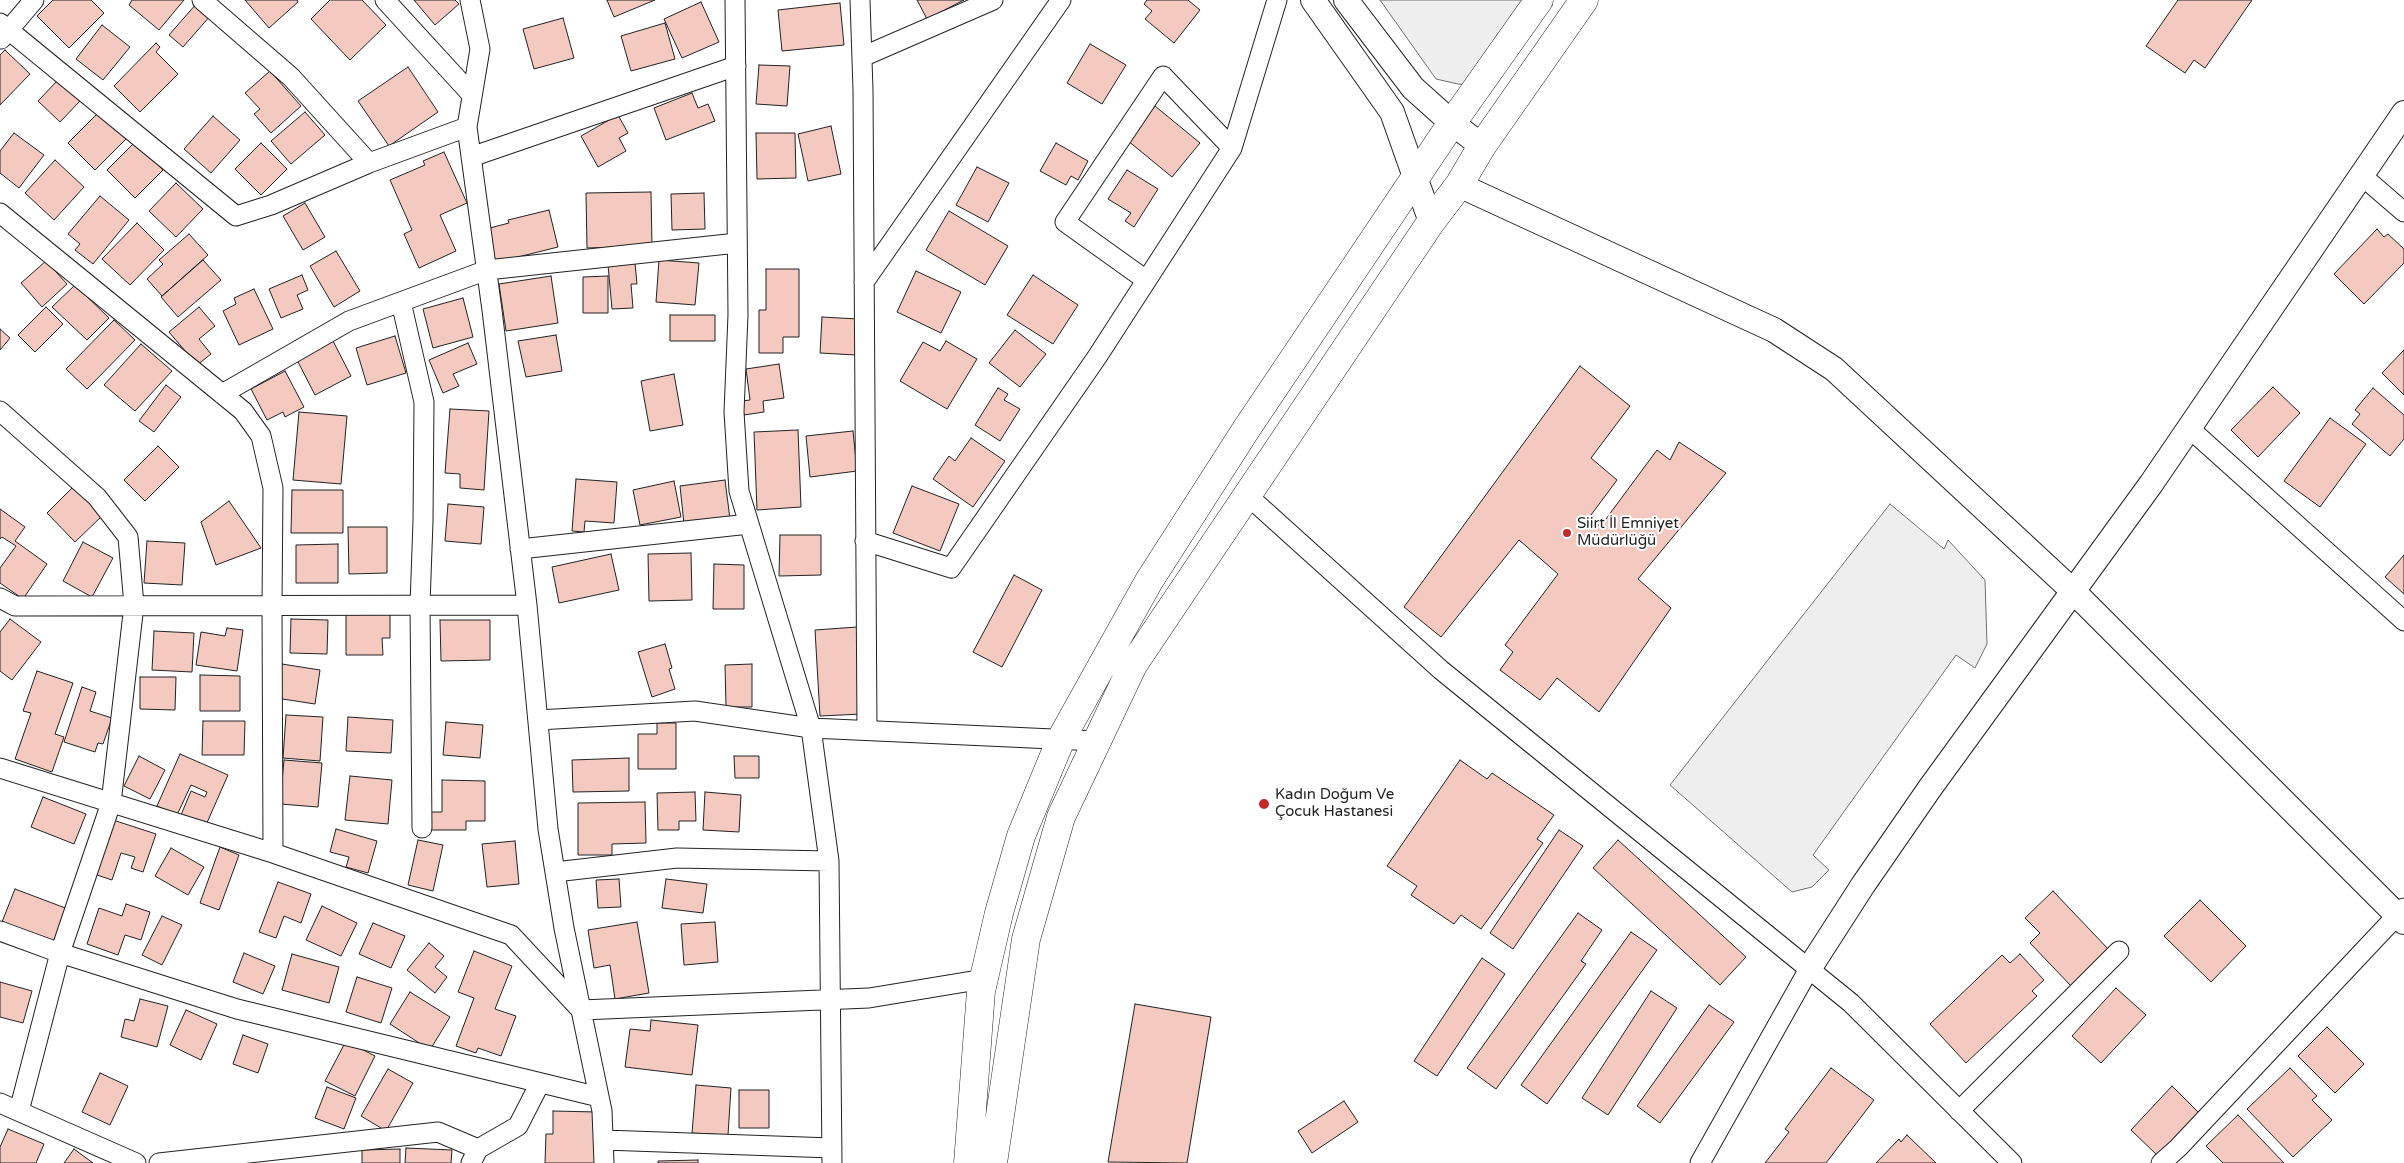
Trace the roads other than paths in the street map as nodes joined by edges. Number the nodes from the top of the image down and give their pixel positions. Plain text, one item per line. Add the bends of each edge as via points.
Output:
1 (34, 0) edge
2 (202, 0) edge
3 (385, 0) edge
4 (470, 0) edge
5 (735, 0) edge
6 (860, 0) edge
7 (993, 0) edge
8 (1061, 0) edge
9 (1277, 0) edge
10 (1313, 0) edge
11 (1346, 0) edge
12 (1539, 0) edge
13 (1584, 0) edge
14 (3, 31) edge
15 (862, 57) junction
16 (736, 66) junction
17 (472, 95) junction
18 (2404, 113) edge
19 (1452, 123) junction
20 (467, 127) junction
21 (1482, 146) junction
22 (1232, 148) junction
23 (471, 157) junction
24 (369, 163) junction
25 (2361, 175) junction
26 (1415, 177) junction
27 (1459, 185) junction
28 (2404, 212) edge
29 (0, 213) edge
30 (1431, 222) junction
31 (737, 243) junction
32 (486, 270) junction
33 (1146, 280) junction
34 (864, 282) junction
35 (401, 302) junction
36 (222, 394) junction
37 (0, 410) edge
38 (2189, 428) junction
39 (1247, 495) junction
40 (749, 524) junction
41 (865, 541) junction
42 (520, 549) junction
43 (2073, 591) junction
44 (0, 598) edge
45 (134, 605) junction
46 (272, 605) junction
47 (420, 605) junction
48 (527, 605) junction
49 (2404, 621) edge
50 (538, 720) junction
51 (811, 728) junction
52 (867, 729) junction
53 (1061, 739) junction
54 (1097, 741) junction
55 (0, 768) edge
56 (111, 803) junction
57 (422, 828) dead end
58 (273, 853) junction
59 (829, 861) junction
60 (555, 872) junction
61 (2402, 915) edge
62 (0, 931) edge
63 (2119, 951) dead end
64 (60, 953) junction
65 (1809, 969) junction
66 (984, 978) junction
67 (832, 1000) junction
68 (581, 1010) junction
69 (540, 1083) junction
70 (599, 1097) junction
71 (0, 1103) edge
72 (1959, 1111) junction
73 (19, 1112) junction
74 (604, 1140) junction
75 (312, 1155) edge
76 (832, 1155) edge
77 (475, 1156) edge
78 (136, 1163) edge
79 (159, 1163) edge
80 (163, 1163) edge
81 (604, 1163) edge
82 (968, 1163) edge
83 (993, 1163) edge
84 (1700, 1163) edge
85 (2012, 1163) edge
86 (2161, 1163) edge

1 - 14 street
2 - 24 street via 291,77
3 - 17 street
4 - 17 street via 480,49
5 - 16 street
6 - 15 street
7 - 15 street
8 - 34 street
9 - 22 street
10 - 26 street via 1392,112
11 - 19 street via 1413,88
12 - 19 main road
13 - 21 main road
14 - 24 street via 236,216 271,205
15 - 34 street
16 - 23 street
16 - 31 street
17 - 20 street
18 - 25 street
19 - 21 street
19 - 26 main road
20 - 23 street
20 - 24 street
21 - 27 main road
22 - 33 street
22 - 33 street via 1163,76 1066,222
23 - 32 street
25 - 28 street
25 - 38 street
26 - 30 street
26 - 53 main road via 1149,581
27 - 30 main road
27 - 43 street via 1774,330 1834,369
29 - 36 street
30 - 39 main road
31 - 32 street
31 - 40 street via 734,412 739,491
32 - 35 street
32 - 42 street
33 - 41 street via 1097,357 951,568
34 - 41 street
35 - 36 street via 350,321
35 - 47 street via 424,402
36 - 46 street via 243,411 261,436 274,488
37 - 45 street via 98,497 128,537
38 - 43 street
38 - 49 street
39 - 54 main road via 1133,665
39 - 65 street via 1441,670
40 - 42 street
40 - 51 street
41 - 52 street
42 - 48 street
43 - 61 street
43 - 65 street via 1930,788
44 - 45 street via 15,606
45 - 46 street
45 - 56 street
46 - 47 street
46 - 58 street
47 - 48 street
47 - 57 street
48 - 50 street
50 - 51 street via 695,711
50 - 60 street
51 - 52 street
51 - 59 street
52 - 53 street
53 - 54 street
53 - 66 main road via 1021,836
54 - 83 main road via 1061,817 1026,939
55 - 56 street
56 - 58 street
56 - 64 street
58 - 68 street via 511,936
59 - 60 street via 677,858
59 - 67 street
60 - 68 street
61 - 86 street
62 - 64 street
63 - 72 street
64 - 69 street via 237,1009
64 - 73 street
65 - 72 street via 1851,1003
65 - 84 street
66 - 67 street via 869,998
66 - 82 main road
67 - 68 street
67 - 76 street
68 - 70 street
69 - 70 street
69 - 77 street via 518,1126
70 - 74 street
71 - 73 street
72 - 85 street
73 - 78 street
74 - 76 street
74 - 81 street
75 - 77 street via 438,1132
75 - 80 street
79 - 80 street

